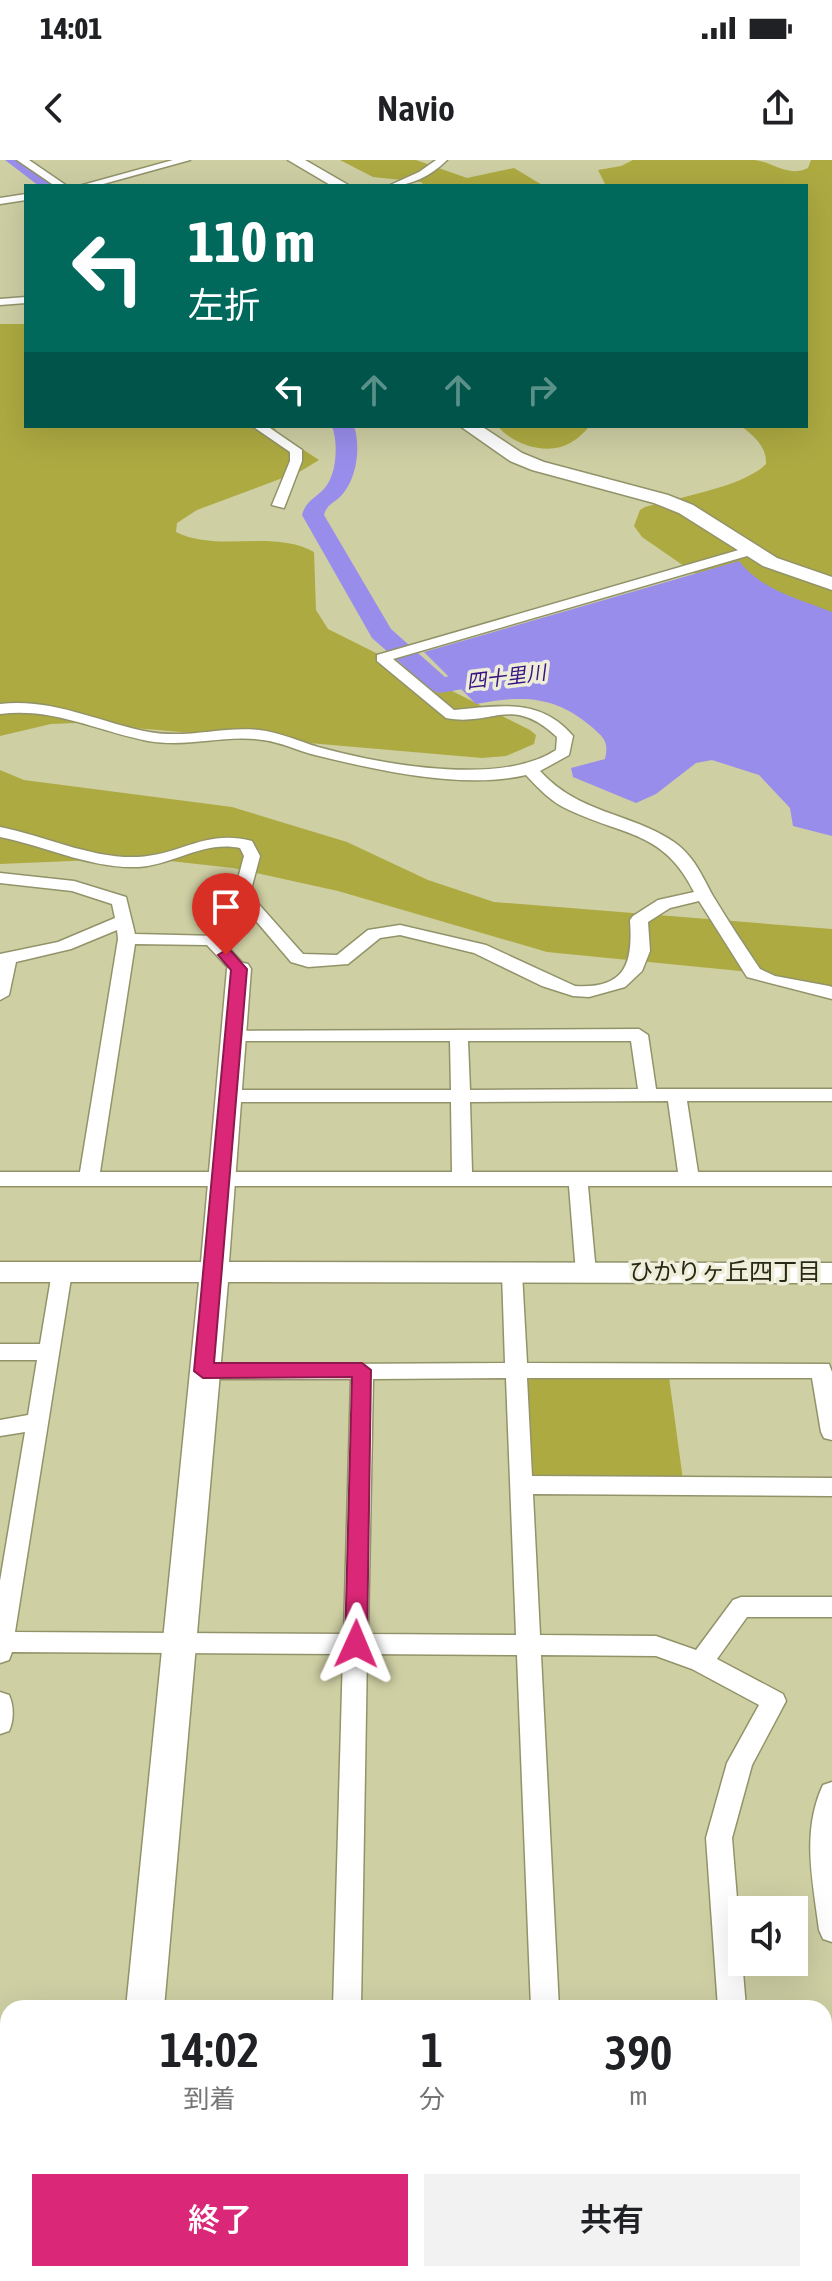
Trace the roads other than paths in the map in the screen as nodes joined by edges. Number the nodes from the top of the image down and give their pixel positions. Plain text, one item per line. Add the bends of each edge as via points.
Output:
1 (22, 160) edge
2 (185, 160) edge
3 (295, 160) edge
4 (442, 160) edge
5 (59, 184) edge
6 (92, 184) edge
7 (339, 184) edge
8 (398, 184) edge
9 (24, 197) edge
10 (0, 201) edge
11 (24, 300) edge
12 (0, 302) edge
13 (261, 428) edge
14 (472, 428) edge
15 (279, 505) dead end
16 (749, 551) junction
17 (832, 584) edge
18 (0, 709) edge
19 (531, 771) junction
20 (0, 832) edge
21 (0, 878) edge
22 (704, 895) junction
23 (126, 930) junction
24 (4, 958) edge
25 (239, 969) joint
26 (832, 994) edge
27 (0, 995) edge
28 (233, 1035) junction
29 (459, 1035) junction
30 (460, 1095) junction
31 (832, 1095) edge
32 (228, 1096) junction
33 (648, 1096) junction
34 (677, 1096) junction
35 (89, 1178) junction
36 (0, 1179) edge
37 (223, 1179) junction
38 (462, 1179) junction
39 (689, 1179) junction
40 (832, 1179) edge
41 (578, 1180) junction
42 (213, 1271) junction
43 (0, 1272) edge
44 (62, 1272) junction
45 (512, 1273) junction
46 (586, 1273) junction
47 (832, 1273) edge
48 (0, 1352) edge
49 (49, 1352) junction
50 (515, 1369) junction
51 (362, 1370) junction
52 (203, 1371) junction
53 (37, 1422) junction
54 (0, 1428) edge
55 (832, 1432) edge
56 (520, 1485) junction
57 (832, 1487) edge
58 (832, 1607) edge
59 (180, 1644) junction
60 (356, 1644) junction
61 (527, 1645) junction
62 (1, 1646) edge
63 (701, 1662) junction
64 (0, 1702) edge
65 (0, 1724) edge
66 (832, 1793) edge
67 (832, 1930) edge
68 (146, 2000) edge
69 (347, 2000) edge
70 (545, 2000) edge
71 (731, 2000) edge

1 - 5 street
2 - 6 street
3 - 7 street
4 - 8 street
9 - 10 street
11 - 12 street
13 - 15 street via 296,450
14 - 16 street via 538,466 686,509
16 - 17 street
16 - 19 street via 382,658 451,715 514,707 548,720 565,736 564,752
18 - 19 street via 44,707 165,739 249,734 279,738 333,754 445,772 498,776
19 - 22 street via 559,799 656,835 700,881
20 - 22 street via 139,862 213,841 239,841 252,856 244,886 247,901 297,958 342,960 374,934 400,930 480,949 573,991 604,989 627,977 641,951 639,920 664,904
21 - 23 street via 74,886 120,901
22 - 26 street via 753,973
23 - 24 street
23 - 25 street via 212,940
23 - 35 street
24 - 27 street
25 - 28 street
28 - 29 street
28 - 32 street
29 - 30 street
29 - 33 street via 639,1035
30 - 32 street
30 - 33 street
30 - 38 street
31 - 34 street
32 - 37 street
33 - 34 street
34 - 39 street
35 - 36 street
35 - 37 street
37 - 38 street
37 - 42 street
38 - 41 street
39 - 40 street
39 - 41 street
41 - 46 street
42 - 44 street
42 - 45 street
42 - 52 street
43 - 44 street
44 - 49 street
45 - 46 street
45 - 50 street
46 - 47 street
48 - 49 street
49 - 53 street
50 - 51 street
50 - 55 street via 821,1370
50 - 56 street
51 - 52 street
51 - 60 street
52 - 59 street
53 - 54 street
53 - 62 street
56 - 57 street
56 - 61 street
58 - 63 street via 741,1607
59 - 60 street
59 - 62 street
59 - 68 street
60 - 61 street
60 - 69 street
61 - 63 street via 656,1646
61 - 70 street
63 - 71 street via 774,1701 740,1763 719,1838
64 - 65 street
66 - 67 street via 821,1836

